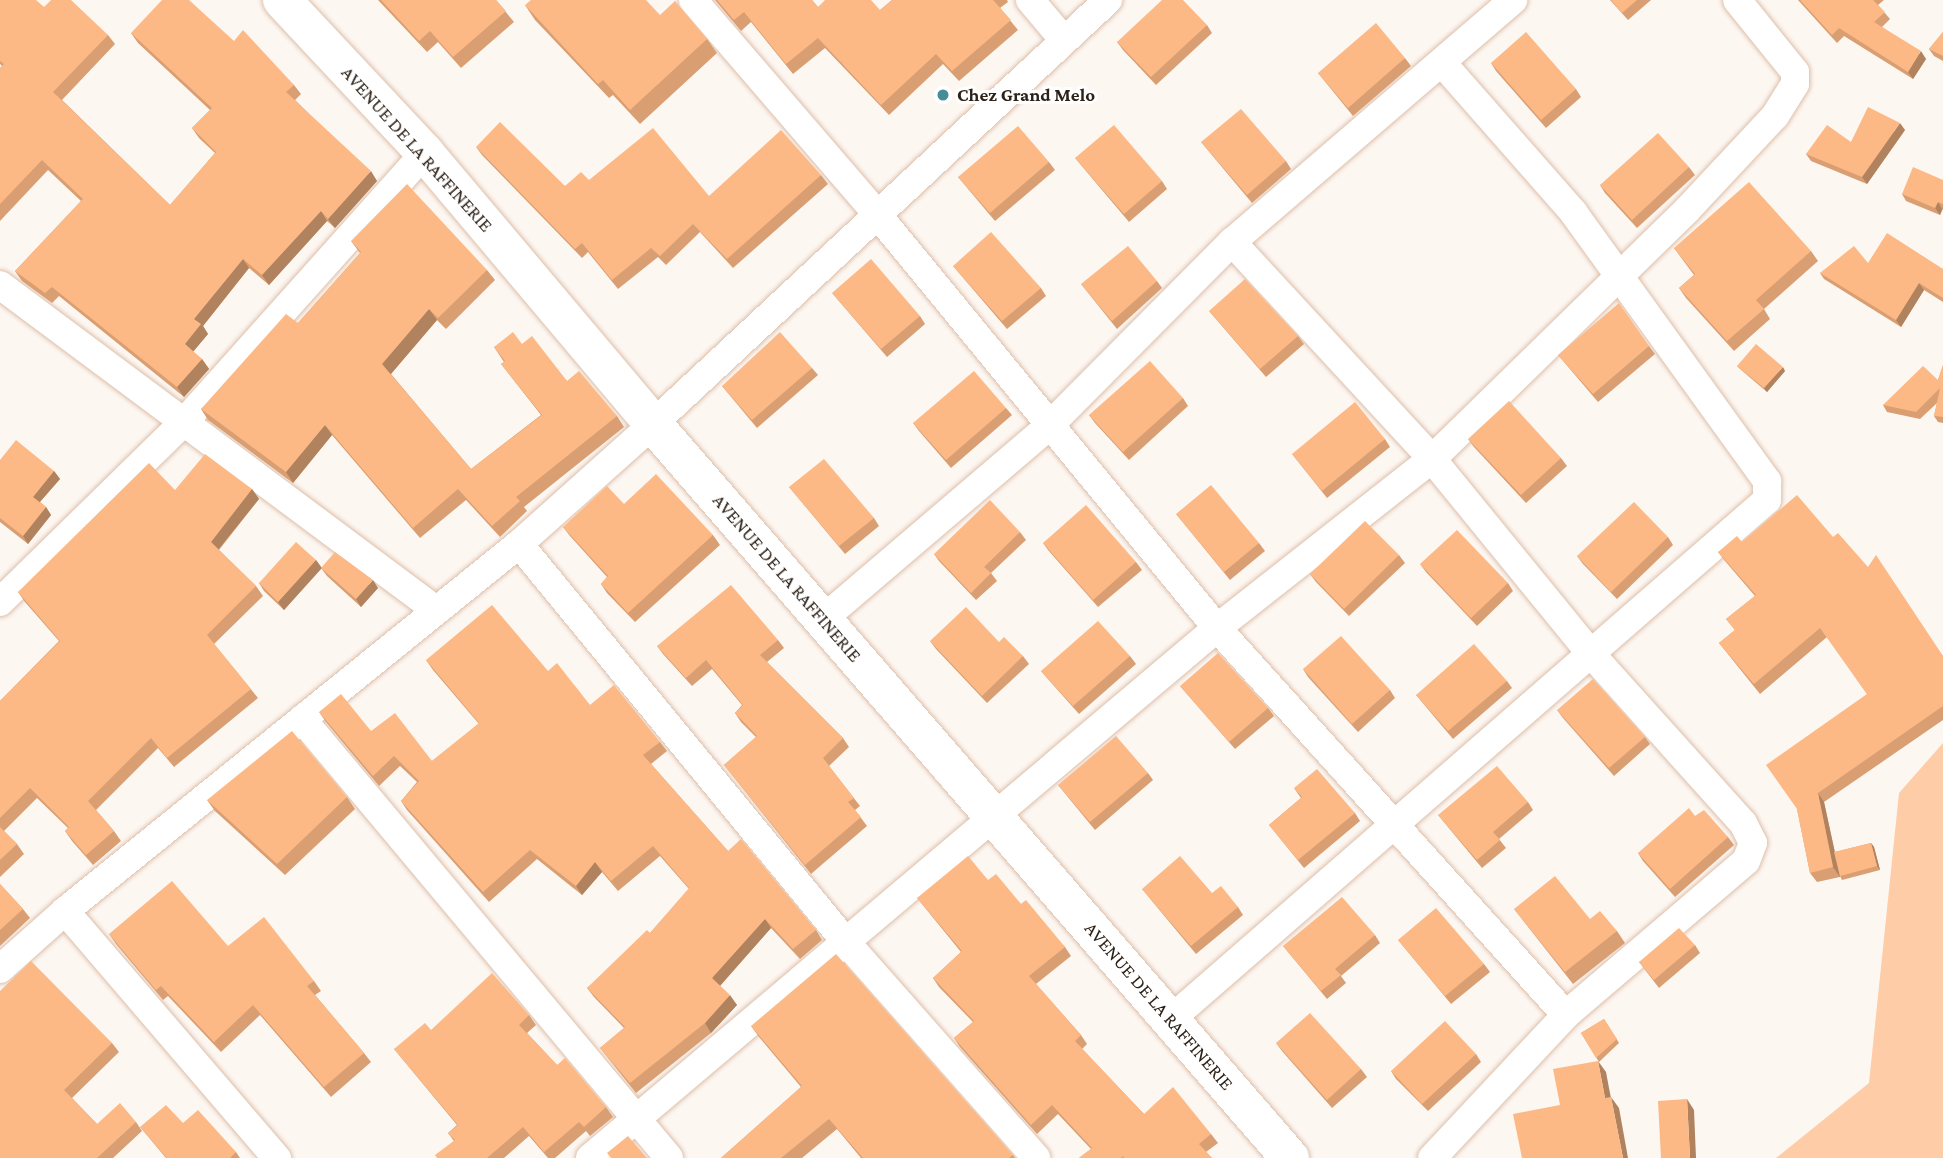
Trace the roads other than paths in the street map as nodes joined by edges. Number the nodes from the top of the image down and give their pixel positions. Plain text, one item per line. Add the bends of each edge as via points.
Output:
1 (282, 0) edge
2 (693, 0) edge
3 (1030, 0) edge
4 (1108, 0) edge
5 (1513, 0) edge
6 (1737, 0) edge
7 (1063, 39) junction
8 (1442, 62) junction
9 (425, 153) junction
10 (876, 213) junction
11 (1233, 242) junction
12 (1621, 276) junction
13 (0, 285) edge
14 (185, 421) junction
15 (653, 424) junction
16 (1049, 426) junction
17 (1432, 459) junction
18 (519, 544) junction
19 (0, 602) edge
20 (436, 610) junction
21 (823, 619) junction
22 (1217, 628) junction
23 (1592, 655) junction
24 (302, 719) junction
25 (993, 814) junction
26 (1398, 824) junction
27 (65, 911) junction
28 (845, 941) junction
29 (0, 969) edge
30 (1566, 1015) junction
31 (1171, 1019) junction
32 (636, 1120) junction
33 (275, 1157) edge
34 (590, 1158) edge
35 (669, 1158) edge
36 (1036, 1158) edge
37 (1290, 1158) edge
38 (1432, 1158) edge

1 - 9 street, AVENUE DE LA RAFFINERIE
2 - 10 street
3 - 7 street
4 - 7 street
5 - 8 street
6 - 12 street via 1796,72 1794,84 1775,116
7 - 10 street
8 - 11 street
8 - 12 street via 1574,213
9 - 14 street
9 - 15 street, AVENUE DE LA RAFFINERIE
10 - 15 street
10 - 16 street
11 - 16 street
11 - 17 street
12 - 17 street
12 - 23 street via 1770,488 1767,500
13 - 14 street
14 - 19 street
14 - 20 street
15 - 18 street
15 - 21 street, AVENUE DE LA RAFFINERIE
16 - 21 street
16 - 22 street
17 - 22 street
17 - 23 street
18 - 20 street
18 - 28 street
20 - 24 street
21 - 25 street, AVENUE DE LA RAFFINERIE
22 - 25 street
22 - 26 street
23 - 26 street
23 - 30 street via 1743,822 1753,843 1746,861
24 - 27 street
24 - 32 street
25 - 28 street
25 - 31 street, AVENUE DE LA RAFFINERIE
26 - 30 street
26 - 31 street
27 - 29 street
27 - 33 street
28 - 32 street
28 - 36 street
30 - 38 street
31 - 37 street, AVENUE DE LA RAFFINERIE
32 - 34 street
32 - 35 street

